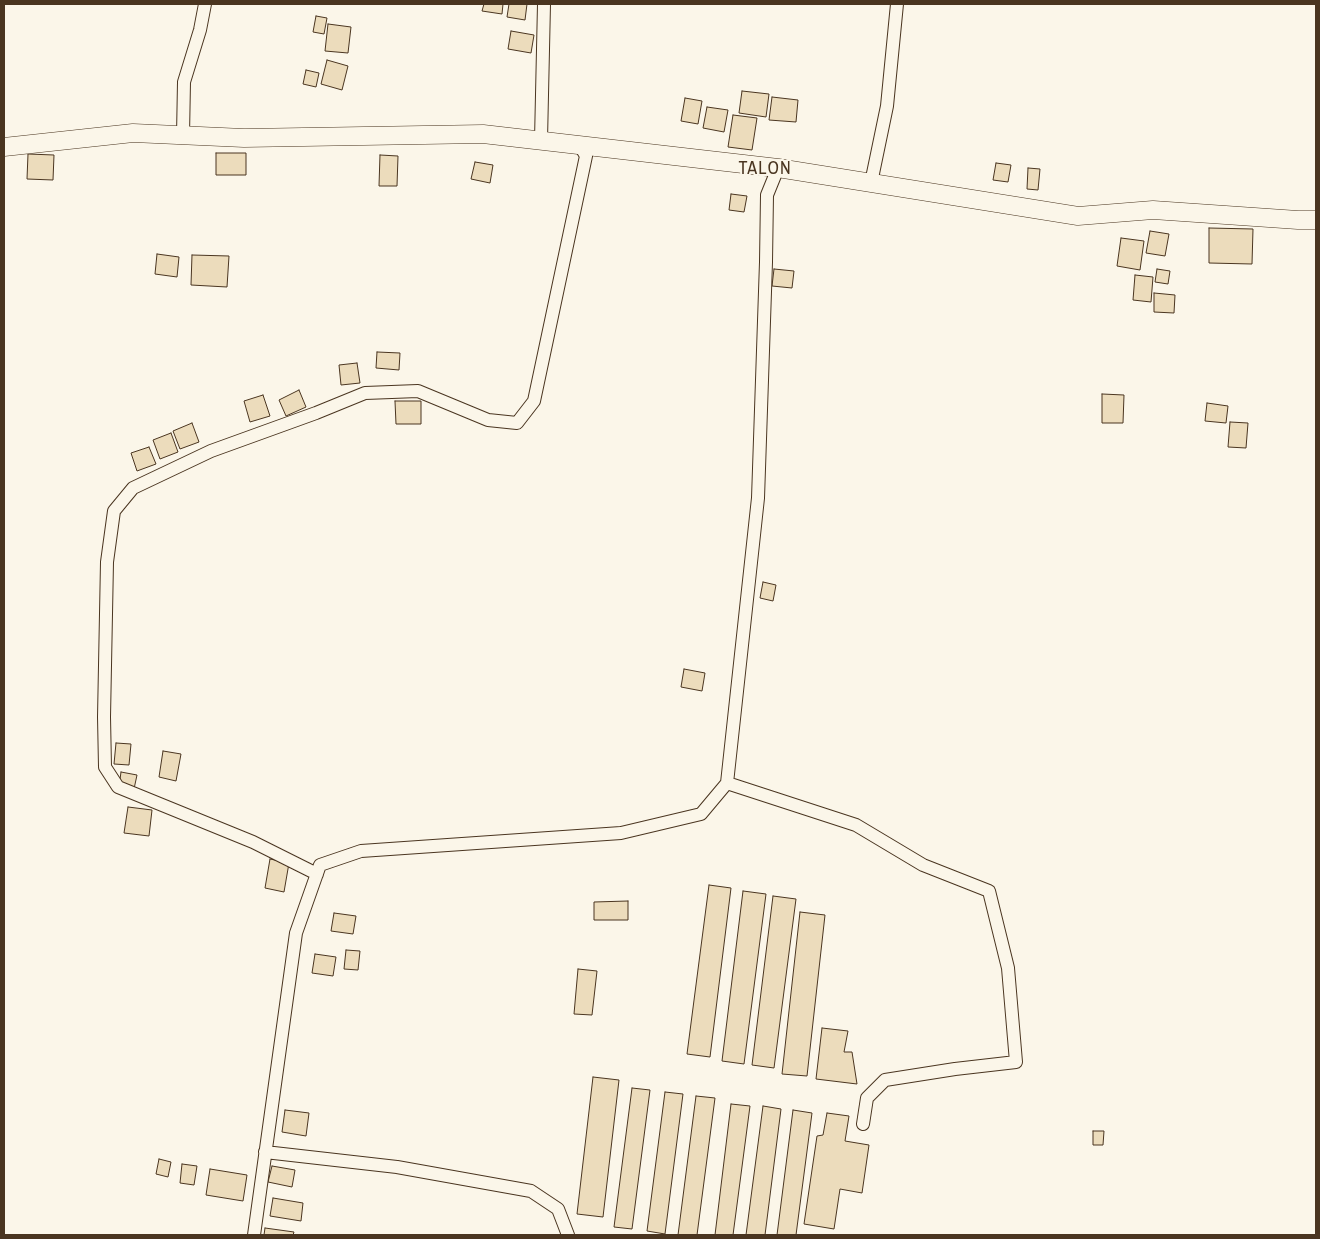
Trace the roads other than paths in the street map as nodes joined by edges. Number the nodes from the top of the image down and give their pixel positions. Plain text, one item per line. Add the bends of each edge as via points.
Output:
1 (205, 4) edge
2 (544, 4) edge
3 (897, 4) edge
4 (183, 135) junction
5 (541, 140) junction
6 (579, 144) junction
7 (4, 147) edge
8 (778, 168) junction
9 (871, 183) junction
10 (1316, 220) edge
11 (727, 783) junction
12 (317, 874) junction
13 (863, 1124) dead end
14 (265, 1152) junction
15 (254, 1235) edge
16 (568, 1235) edge

1 - 4 street via 184,82
2 - 5 street
3 - 9 street via 887,106
4 - 5 street via 244,138 483,134
4 - 7 street via 134,133
5 - 6 street
6 - 8 street
6 - 12 street via 586,156 534,401 517,423 488,420 418,391 365,393 211,451 133,488 114,510 107,562 105,767 118,788 253,842
8 - 9 street
8 - 11 street via 767,196 758,498
9 - 10 street via 1078,216 1153,210
11 - 12 street via 701,814 621,833 362,851 320,865
11 - 13 street via 856,826 923,866 989,891 1008,968 1016,1062 885,1080 867,1098
12 - 14 street via 296,933
14 - 15 street
14 - 16 street via 397,1167 531,1191 558,1209

